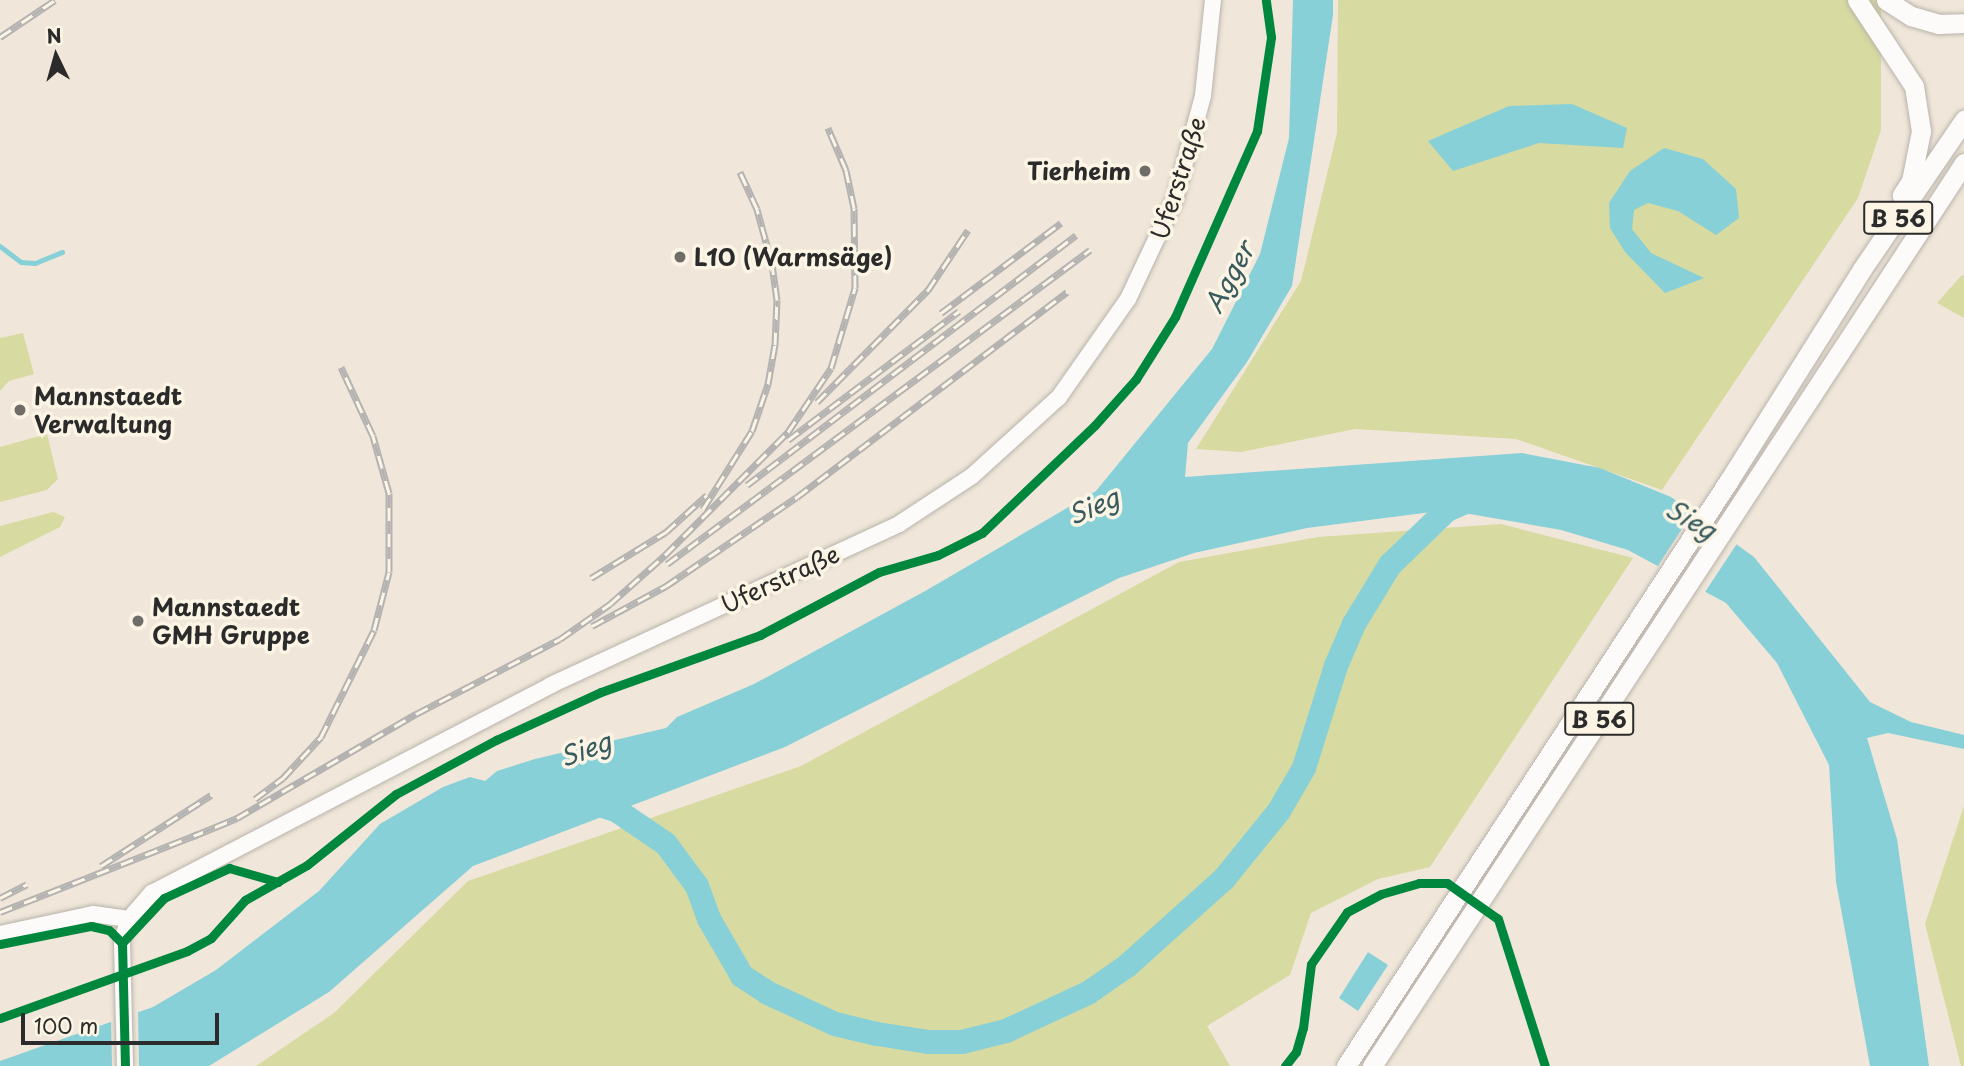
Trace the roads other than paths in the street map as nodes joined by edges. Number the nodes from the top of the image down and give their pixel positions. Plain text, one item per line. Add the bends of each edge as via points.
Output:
1 (1213, 0) edge
2 (1857, 0) edge
3 (1886, 0) edge
4 (1964, 23) edge
5 (1964, 120) edge
6 (1964, 163) edge
7 (1964, 189) edge
8 (1862, 269) junction
9 (1893, 275) junction
10 (129, 919) junction
11 (0, 934) edge
12 (125, 1066) edge
13 (1346, 1066) edge
14 (1372, 1066) edge

1 - 10 street, Uferstraße via 1205,82 1190,152 1154,251 1128,299 1059,397 972,477 899,524 551,685 168,884 145,899
2 - 8 highway via 1913,86 1921,131 1911,181
3 - 4 highway via 1911,16 1939,24
5 - 8 highway, B 56
6 - 9 highway, B 56
7 - 9 highway via 1920,249
8 - 13 highway, B 56
9 - 14 highway, B 56
10 - 11 street via 93,914
10 - 12 street via 122,951

